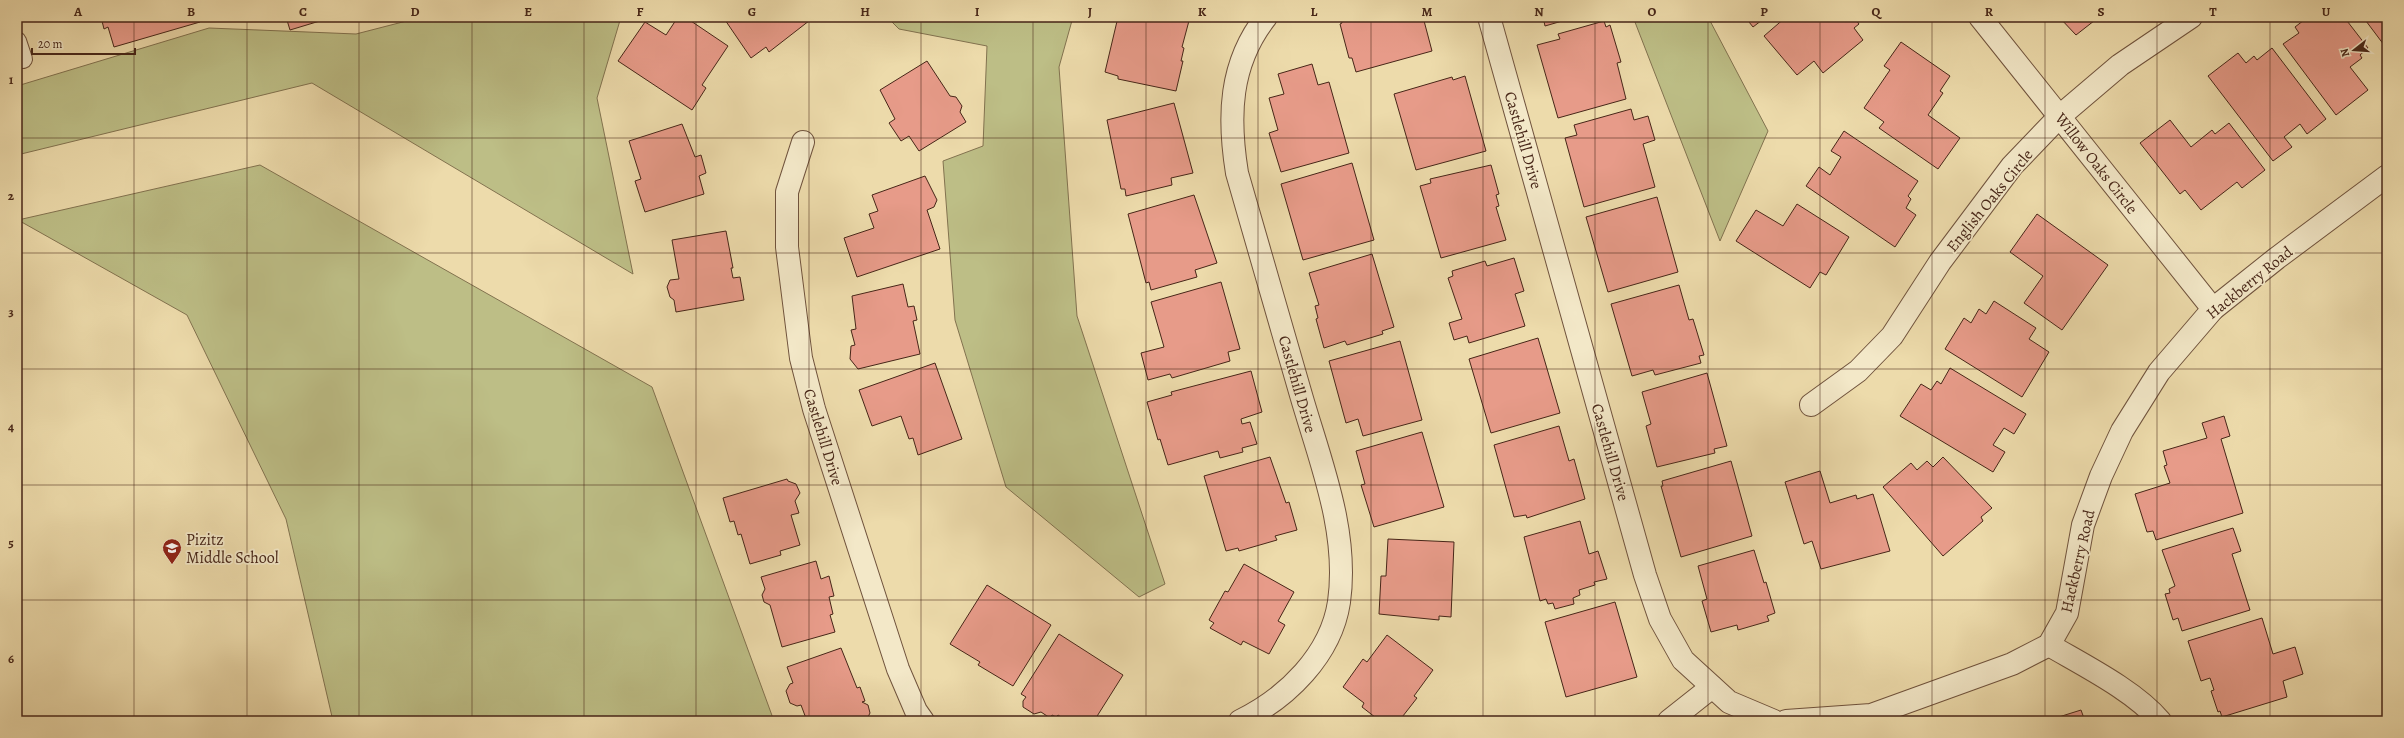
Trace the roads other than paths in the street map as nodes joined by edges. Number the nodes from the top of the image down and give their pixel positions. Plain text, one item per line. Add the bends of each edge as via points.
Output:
1 (1266, 17) edge
2 (1489, 17) edge
3 (1980, 17) edge
4 (2191, 17) edge
5 (17, 41) edge
6 (23, 59) dead end
7 (2060, 116) junction
8 (803, 142) dead end
9 (2387, 176) edge
10 (2213, 309) junction
11 (1811, 405) dead end
12 (2049, 645) junction
13 (1712, 686) junction
14 (923, 721) edge
15 (1240, 721) edge
16 (1669, 721) edge
17 (1774, 721) edge
18 (1786, 721) edge
19 (2160, 721) edge

1 - 15 street, Castlehill Drive via 1245,52 1232,95 1231,137 1237,173 1332,500 1342,569 1339,603 1329,631 1308,669 1283,695
2 - 13 street, Castlehill Drive via 1645,575 1660,619 1683,660
3 - 7 street, Willow Oaks Circle
4 - 7 street, English Oaks Circle via 2120,65
5 - 6 lane
7 - 10 street, Willow Oaks Circle
7 - 11 street, English Oaks Circle via 2003,178 1940,262 1892,336 1858,371
8 - 14 street, Castlehill Drive via 788,192 788,247 801,358 814,409 898,669
9 - 10 street, Hackberry Road
10 - 12 street, Hackberry Road via 2159,372 2122,431 2101,476 2083,525 2067,613
12 - 18 street via 2012,664 1871,715
12 - 19 street via 2116,685 2154,713
13 - 16 street
13 - 17 street via 1729,702

